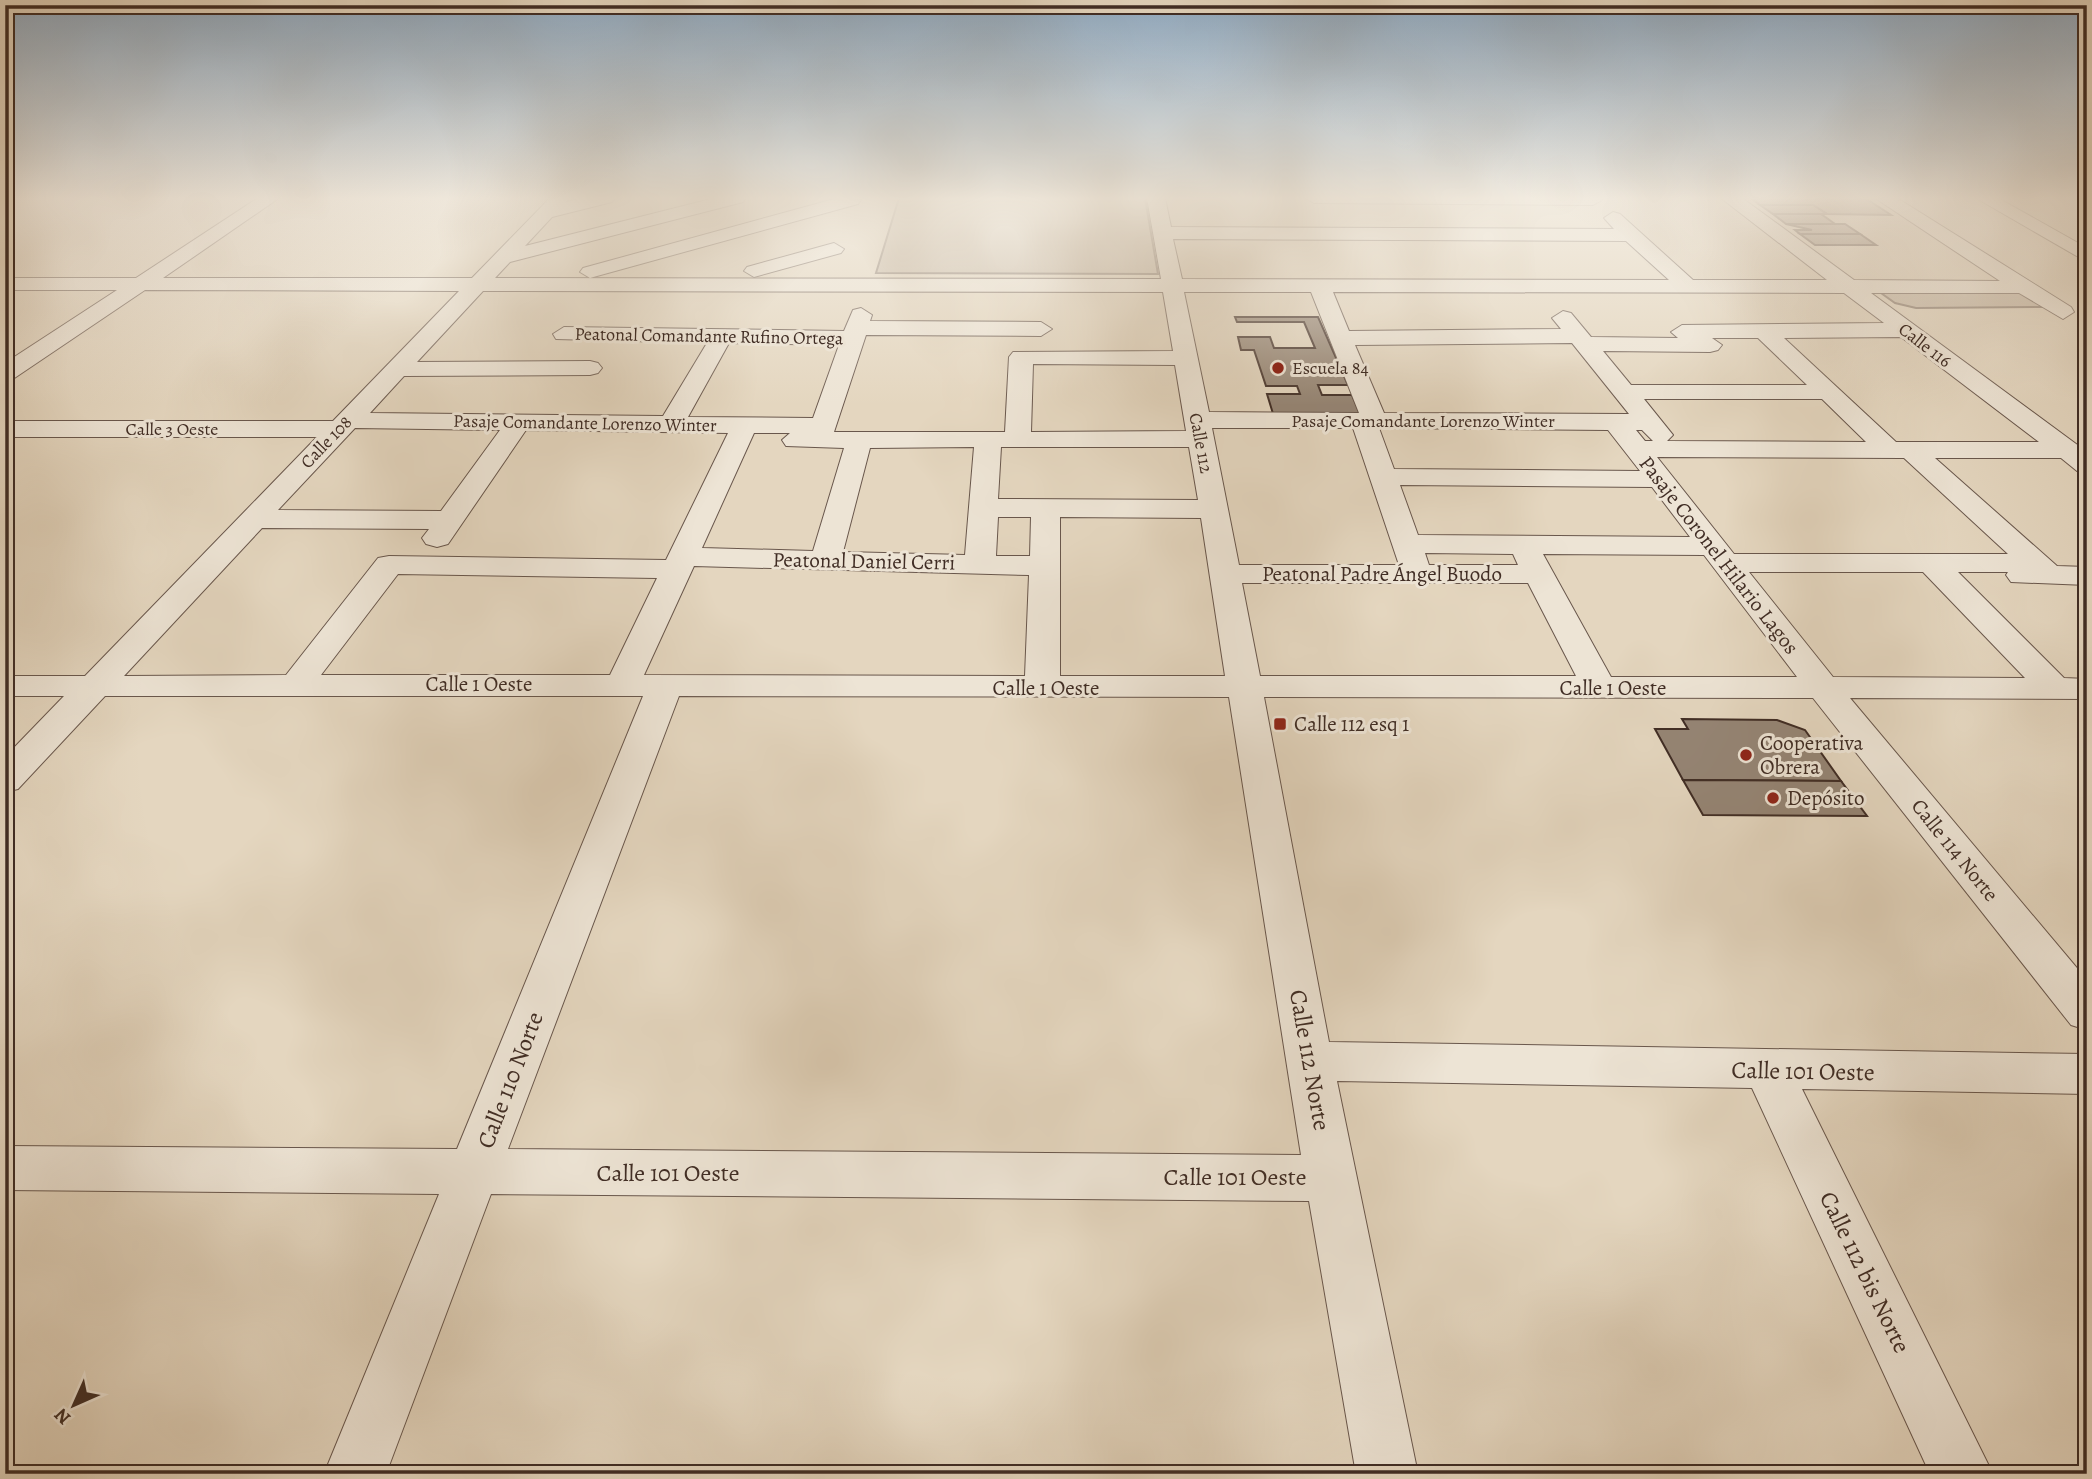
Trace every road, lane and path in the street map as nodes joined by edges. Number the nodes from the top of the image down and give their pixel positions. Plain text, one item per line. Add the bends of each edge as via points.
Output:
1 (165, 267) edge
2 (497, 267) edge
3 (538, 267) edge
4 (626, 267) edge
5 (663, 267) edge
6 (752, 267) edge
7 (827, 267) edge
8 (1168, 267) edge
9 (1455, 267) edge
10 (1667, 267) edge
11 (1822, 267) edge
12 (1991, 267) edge
13 (5, 284) edge
14 (478, 284) junction
15 (705, 284) junction
16 (820, 284) junction
17 (872, 284) junction
18 (1042, 284) junction
19 (1171, 284) junction
20 (138, 285) junction
21 (1319, 285) junction
22 (1468, 286) junction
23 (1537, 286) junction
24 (1635, 286) junction
25 (1687, 286) junction
26 (1847, 286) junction
27 (2022, 287) junction
28 (585, 292) junction
29 (2024, 312) dead end
30 (2063, 312) junction
31 (2087, 312) edge
32 (1912, 321) junction
33 (1041, 329) junction
34 (855, 333) junction
35 (564, 334) junction
36 (616, 335) junction
37 (722, 336) junction
38 (1341, 338) junction
39 (1688, 338) junction
40 (1771, 338) junction
41 (1581, 340) junction
42 (1030, 357) junction
43 (1185, 358) junction
44 (541, 368) junction
45 (590, 368) junction
46 (397, 369) junction
47 (5, 374) edge
48 (1624, 392) junction
49 (1829, 392) junction
50 (1369, 421) junction
51 (519, 422) junction
52 (548, 422) junction
53 (1616, 422) joint
54 (343, 424) junction
55 (670, 424) junction
56 (5, 429) edge
57 (1198, 429) junction
58 (742, 433) junction
59 (821, 433) junction
60 (1643, 436) junction
61 (988, 439) junction
62 (1018, 439) junction
63 (859, 440) junction
64 (1900, 450) junction
65 (2076, 458) edge
66 (1383, 477) junction
67 (1660, 479) junction
68 (984, 508) junction
69 (1046, 508) junction
70 (1214, 509) junction
71 (253, 519) junction
72 (450, 520) junction
73 (1407, 544) junction
74 (1523, 545) junction
75 (1719, 554) junction
76 (825, 561) junction
77 (680, 563) junction
78 (980, 564) junction
79 (403, 565) junction
80 (1045, 566) junction
81 (1938, 569) junction
82 (2043, 569) junction
83 (1226, 574) junction
84 (1417, 574) junction
85 (1538, 574) junction
86 (2087, 576) edge
87 (297, 684) junction
88 (644, 685) junction
89 (5, 686) edge
90 (93, 686) junction
91 (1042, 688) junction
92 (1245, 688) junction
93 (1600, 688) junction
94 (1823, 688) junction
95 (2071, 689) edge
96 (5, 779) edge
97 (2087, 1012) edge
98 (1309, 1061) junction
99 (1768, 1070) junction
100 (2087, 1074) edge
101 (5, 1168) edge
102 (474, 1171) junction
103 (1331, 1178) junction
104 (355, 1474) edge
105 (1387, 1474) edge
106 (1962, 1474) edge

1 - 20 street
2 - 14 street, Calle 108
3 - 28 street
4 - 28 street
5 - 15 street
6 - 15 street
7 - 16 street
8 - 19 street, Calle 112
9 - 22 street
10 - 25 street
11 - 26 street, Calle 116
12 - 27 street
13 - 20 street
14 - 20 street
14 - 28 street via 543,284
14 - 46 street, Calle 108
15 - 16 street
15 - 28 street
16 - 17 street
17 - 18 street
17 - 34 street
18 - 19 street
18 - 33 street
19 - 21 street
19 - 43 street, Calle 112
20 - 47 street
21 - 22 street
21 - 38 street
22 - 23 street
23 - 24 street
23 - 41 street, Pasaje Coronel Hilario Lagos
24 - 25 street
24 - 39 street
25 - 26 street
26 - 27 street
26 - 32 street, Calle 116 via 1880,311
27 - 30 street
28 - 35 street
29 - 30 street
30 - 31 street
32 - 40 street
32 - 65 street, Calle 116
33 - 34 street, Peatonal Comandante Rufino Ortega
33 - 42 street
34 - 37 street, Peatonal Comandante Rufino Ortega
34 - 59 street
35 - 36 street, Peatonal Comandante Rufino Ortega
35 - 44 street
36 - 37 street, Peatonal Comandante Rufino Ortega
36 - 45 street
37 - 55 street
38 - 41 street
38 - 50 street
39 - 40 street
39 - 41 street
40 - 49 street
41 - 48 street, Pasaje Coronel Hilario Lagos
42 - 43 street
42 - 62 street
43 - 57 street, Calle 112
44 - 45 street, Peatonal Comandante Rufino Ortega
44 - 46 street, Peatonal Comandante Rufino Ortega
45 - 52 street
46 - 54 street, Calle 108
48 - 49 street
48 - 60 street, Pasaje Coronel Hilario Lagos
49 - 64 street
50 - 53 street, Pasaje Comandante Lorenzo Winter
50 - 57 street, Pasaje Comandante Lorenzo Winter
50 - 66 street
51 - 52 street, Pasaje Comandante Lorenzo Winter
51 - 54 street, Pasaje Comandante Lorenzo Winter
51 - 72 street
52 - 55 street, Pasaje Comandante Lorenzo Winter
53 - 60 street, Pasaje Coronel Hilario Lagos
54 - 56 street, Calle 3 Oeste
54 - 71 street, Calle 108
55 - 58 street, Pasaje Comandante Lorenzo Winter
57 - 62 street, Pasaje Comandante Lorenzo Winter
57 - 70 street, Calle 112
58 - 59 street, Pasaje Comandante Lorenzo Winter
58 - 77 street
59 - 63 street, Pasaje Comandante Lorenzo Winter
60 - 64 street via 1672,449
60 - 67 street, Pasaje Coronel Hilario Lagos
61 - 62 street, Pasaje Comandante Lorenzo Winter
61 - 63 street, Pasaje Comandante Lorenzo Winter
61 - 68 street
63 - 76 street
64 - 65 street
64 - 82 street
66 - 67 street
66 - 73 street
67 - 75 street, Pasaje Coronel Hilario Lagos
68 - 69 street
68 - 78 street
69 - 70 street
69 - 80 street
70 - 83 street, Calle 112
71 - 72 street
71 - 90 street, Calle 108
72 - 79 street
73 - 74 street, Peatonal Padre Ángel Buodo
73 - 84 street
74 - 75 street, Peatonal Padre Ángel Buodo
74 - 85 street
75 - 81 street, Peatonal Padre Ángel Buodo
75 - 94 street, Pasaje Coronel Hilario Lagos
76 - 77 street, Peatonal Daniel Cerri
76 - 78 street, Peatonal Daniel Cerri
77 - 79 street, Peatonal Daniel Cerri
77 - 88 street
78 - 80 street, Peatonal Daniel Cerri
79 - 87 street
80 - 91 street
81 - 82 street, Peatonal Padre Ángel Buodo
81 - 95 street
82 - 86 street, Peatonal Padre Ángel Buodo
83 - 84 street, Peatonal Padre Ángel Buodo
83 - 92 street, Calle 112
84 - 85 street, Peatonal Padre Ángel Buodo
85 - 93 street
87 - 88 street, Calle 1 Oeste
87 - 90 street, Calle 1 Oeste
88 - 91 street, Calle 1 Oeste
88 - 102 street, Calle 110 Norte
89 - 90 street, Calle 1 Oeste
90 - 96 street, Calle 108
91 - 92 street, Calle 1 Oeste
92 - 93 street, Calle 1 Oeste
92 - 98 street, Calle 112 Norte
93 - 94 street, Calle 1 Oeste
94 - 95 street, Calle 1 Oeste
94 - 97 street, Calle 114 Norte
98 - 99 street, Calle 101 Oeste
98 - 103 street, Calle 112 Norte
99 - 100 street, Calle 101 Oeste
99 - 106 street, Calle 112 bis Norte
101 - 102 street, Calle 101 Oeste
102 - 103 street, Calle 101 Oeste
102 - 104 street, Calle 110 Norte
103 - 105 street, Calle 112 Norte

